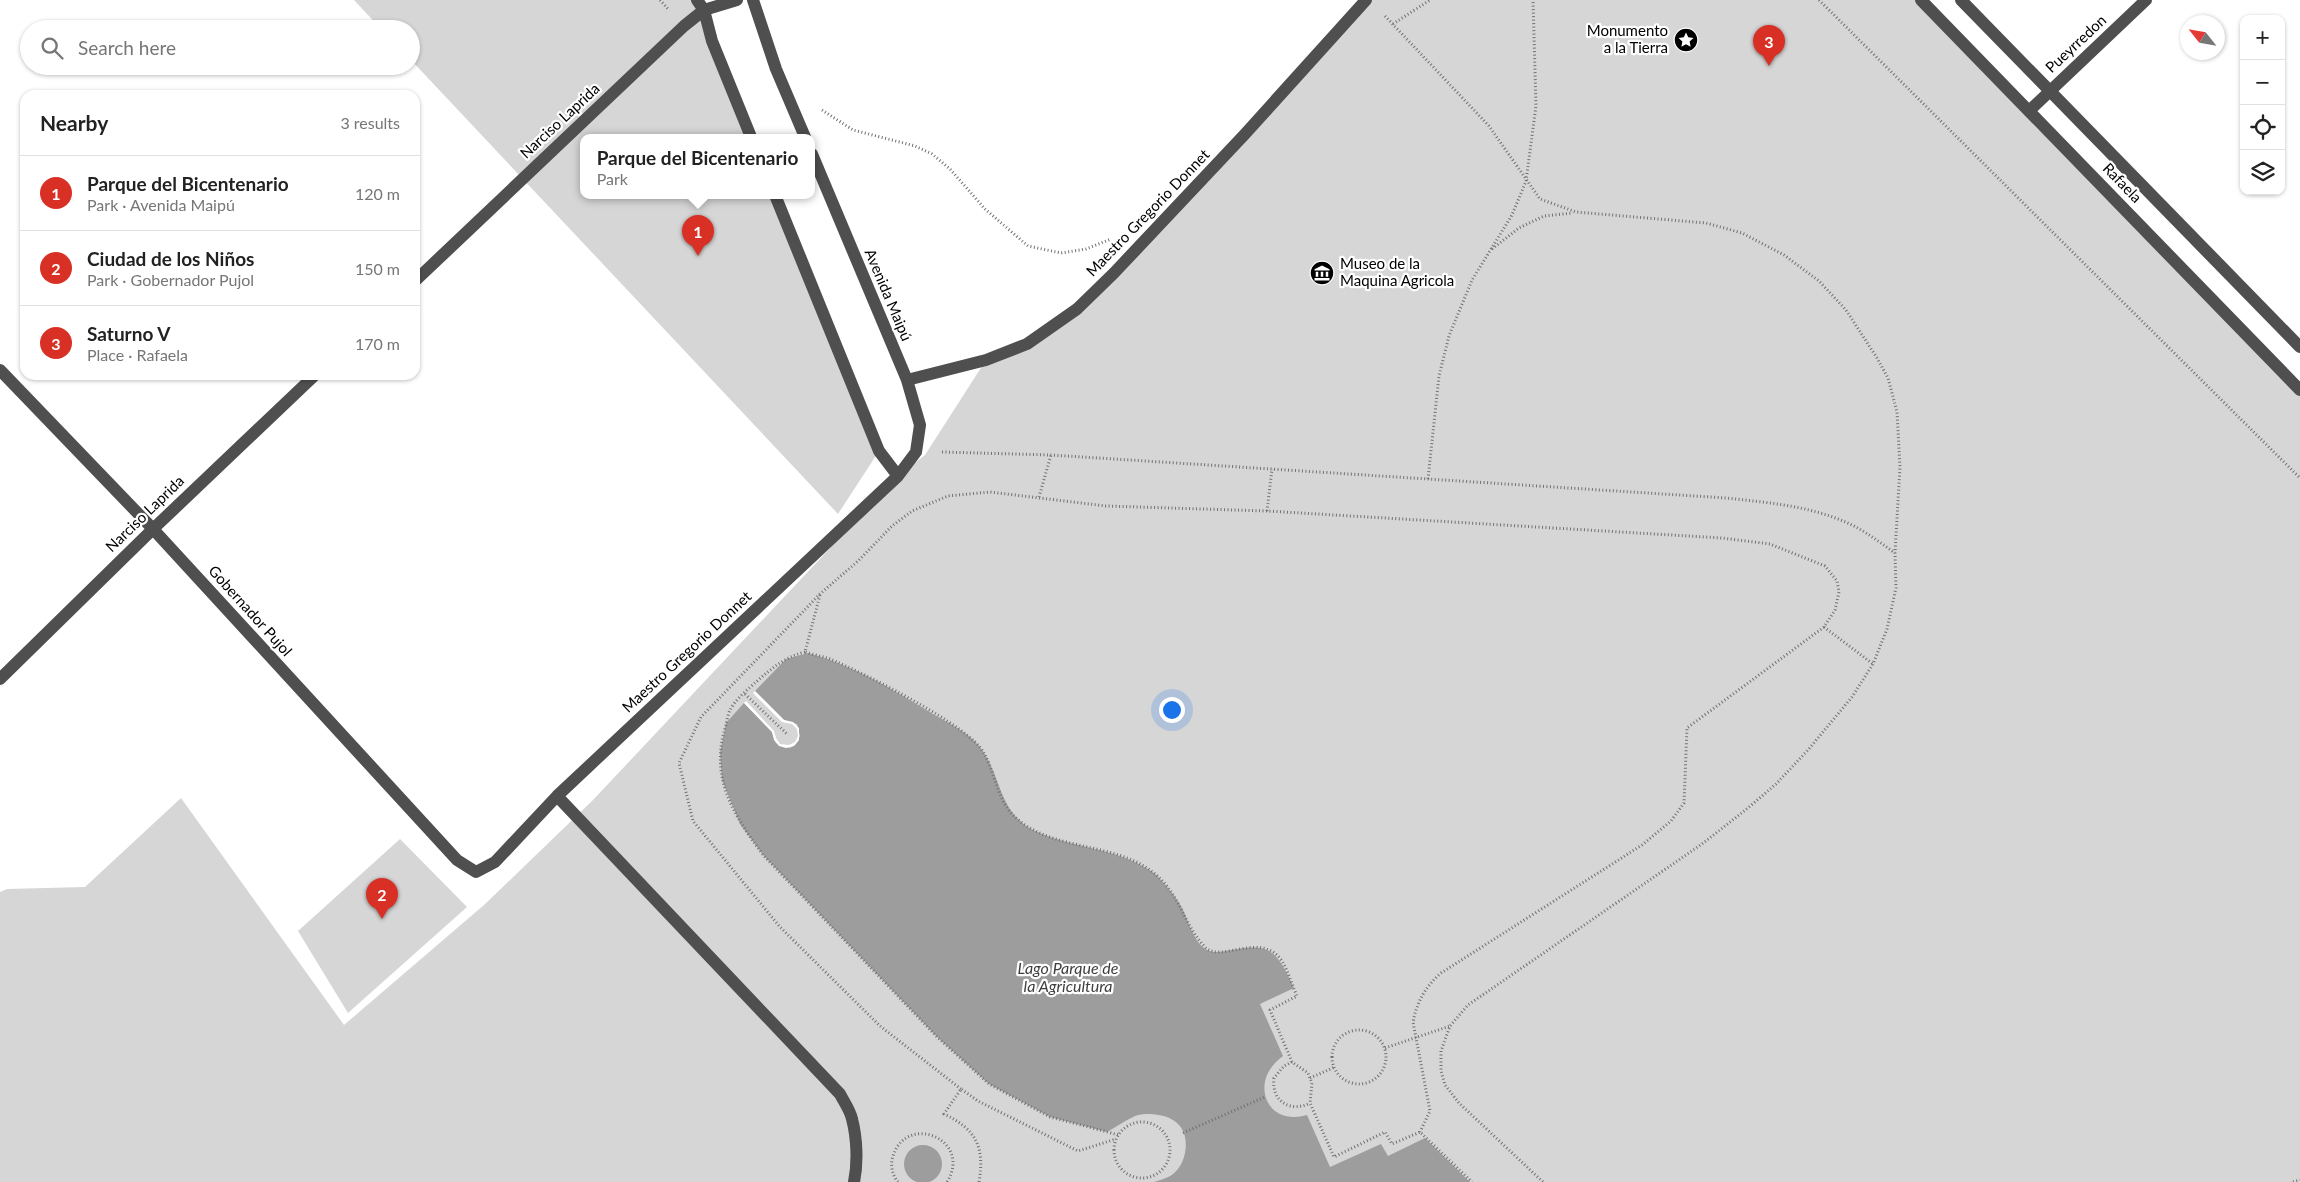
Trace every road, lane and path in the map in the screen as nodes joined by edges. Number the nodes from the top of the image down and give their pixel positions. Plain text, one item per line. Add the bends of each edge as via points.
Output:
1 (737, 0) edge
2 (753, 0) edge
3 (1366, 0) edge
4 (1430, 0) edge
5 (1533, 0) edge
6 (1820, 0) edge
7 (1921, 0) edge
8 (1961, 0) edge
9 (2146, 0) edge
10 (700, 5) edge
11 (1381, 12) dead end
12 (1393, 24) junction
13 (2050, 91) junction
14 (820, 108) dead end
15 (2029, 111) junction
16 (750, 134) edge
17 (804, 134) edge
18 (815, 161) edge
19 (1526, 181) junction
20 (777, 199) edge
21 (1576, 212) junction
22 (1120, 235) dead end
23 (1489, 252) junction
24 (420, 276) edge
25 (2300, 347) edge
26 (0, 370) edge
27 (310, 380) edge
28 (906, 380) junction
29 (2300, 390) edge
30 (916, 452) junction
31 (1051, 455) junction
32 (1272, 469) junction
33 (898, 476) junction
34 (2300, 478) edge
35 (1428, 479) junction
36 (1039, 497) junction
37 (1267, 510) junction
38 (153, 529) junction
39 (1895, 553) junction
40 (820, 594) junction
41 (1824, 627) junction
42 (805, 652) junction
43 (1873, 664) junction
44 (0, 679) edge
45 (745, 694) junction
46 (787, 734) dead end
47 (557, 796) junction
48 (476, 872) joint
49 (1450, 1026) junction
50 (1414, 1037) junction
51 (1385, 1048) junction
52 (1292, 1062) junction
53 (1334, 1067) junction
54 (1310, 1078) junction
55 (961, 1089) junction
56 (1265, 1097) dead end
57 (1310, 1103) junction
58 (1420, 1132) junction
59 (1182, 1133) dead end
60 (1119, 1135) junction
61 (1116, 1140) junction
62 (2300, 1180) edge
63 (854, 1182) edge
64 (898, 1182) edge
65 (948, 1182) edge
66 (979, 1182) edge
67 (1472, 1182) edge
68 (1542, 1182) edge
69 (2293, 1182) edge

1 - 10 street, Narciso Laprida
2 - 17 street via 776,69
3 - 28 street, Maestro Gregorio Donnet via 1245,134 1077,309 1027,344 986,360
4 - 12 path
5 - 19 path via 1536,106
6 - 34 path
7 - 15 street, Rafaela
8 - 13 street, Rafaela
9 - 13 street, Pueyrredon
10 - 16 street
10 - 24 street, Narciso Laprida via 684,26
11 - 12 path
12 - 19 path via 1489,126
13 - 15 street, Pueyrredon
13 - 25 street, Rafaela
14 - 22 path via 853,130 908,144 932,154 985,209 1028,246 1061,253 1086,249
15 - 29 street, Rafaela
18 - 28 street, Avenida Maipú
19 - 21 path via 1540,199
19 - 23 path via 1512,215
20 - 33 street via 878,452
21 - 23 path via 1544,216 1519,228
21 - 39 path via 1706,222 1742,233 1784,255 1819,281 1840,302 1888,378 1897,412 1900,467
23 - 35 path via 1472,280 1449,336 1439,376
26 - 38 street, Gobernador Pujol
27 - 38 street, Narciso Laprida
28 - 30 street, Avenida Maipú via 920,425
30 - 31 path
30 - 33 street, Maestro Gregorio Donnet
31 - 32 path
31 - 36 path
32 - 35 path
32 - 37 path
33 - 47 street, Maestro Gregorio Donnet
35 - 39 path via 1790,505 1857,528
36 - 37 path via 1106,506
36 - 40 path via 969,493 948,496 921,507 892,526
37 - 41 path via 1722,538 1770,544 1825,566 1836,581 1839,592 1835,610
38 - 44 street, Narciso Laprida
38 - 48 street, Gobernador Pujol via 457,860
39 - 43 path via 1896,588 1888,629
40 - 42 path
40 - 55 path via 701,717 679,763 694,821 780,927 880,1026
41 - 43 path
41 - 50 path via 1687,728 1684,803 1671,821 1642,844 1441,974 1419,1000 1413,1022
42 - 45 path via 776,664
42 - 52 path via 830,659 893,689 968,735 984,752 1014,817 1045,834 1120,855 1155,874 1176,897 1194,934 1207,950 1217,952 1256,946 1274,953 1282,961 1297,996 1270,1010
43 - 49 path via 1852,696 1776,784 1702,844 1468,1005
45 - 46 path
45 - 60 path via 730,710 720,743 721,772 740,824 763,855 937,1036 989,1084 1050,1117
47 - 48 street, Maestro Gregorio Donnet via 494,862
47 - 63 street via 840,1094 852,1118 856,1145
49 - 50 path
49 - 68 path via 1441,1051 1445,1085 1459,1103
50 - 51 path
50 - 58 path via 1430,1111
51 - 53 path via 1382,1072 1368,1082 1352,1083
51 - 53 path via 1371,1032 1353,1030 1338,1040 1332,1057
52 - 54 path
52 - 57 path via 1274,1078 1274,1093 1284,1105 1291,1107
53 - 54 path
54 - 57 path
55 - 61 path via 978,1101 1078,1151
55 - 66 path via 944,1114 970,1130 977,1142
56 - 59 path
57 - 58 path via 1334,1157 1384,1132 1392,1144
58 - 67 path
60 - 61 path
60 - 61 path via 1136,1122 1153,1123 1169,1139 1168,1162 1154,1176 1135,1178 1119,1167 1113,1148
62 - 69 path
64 - 65 path via 892,1170 895,1150 910,1136 931,1134 948,1146 952,1156 954,1166

